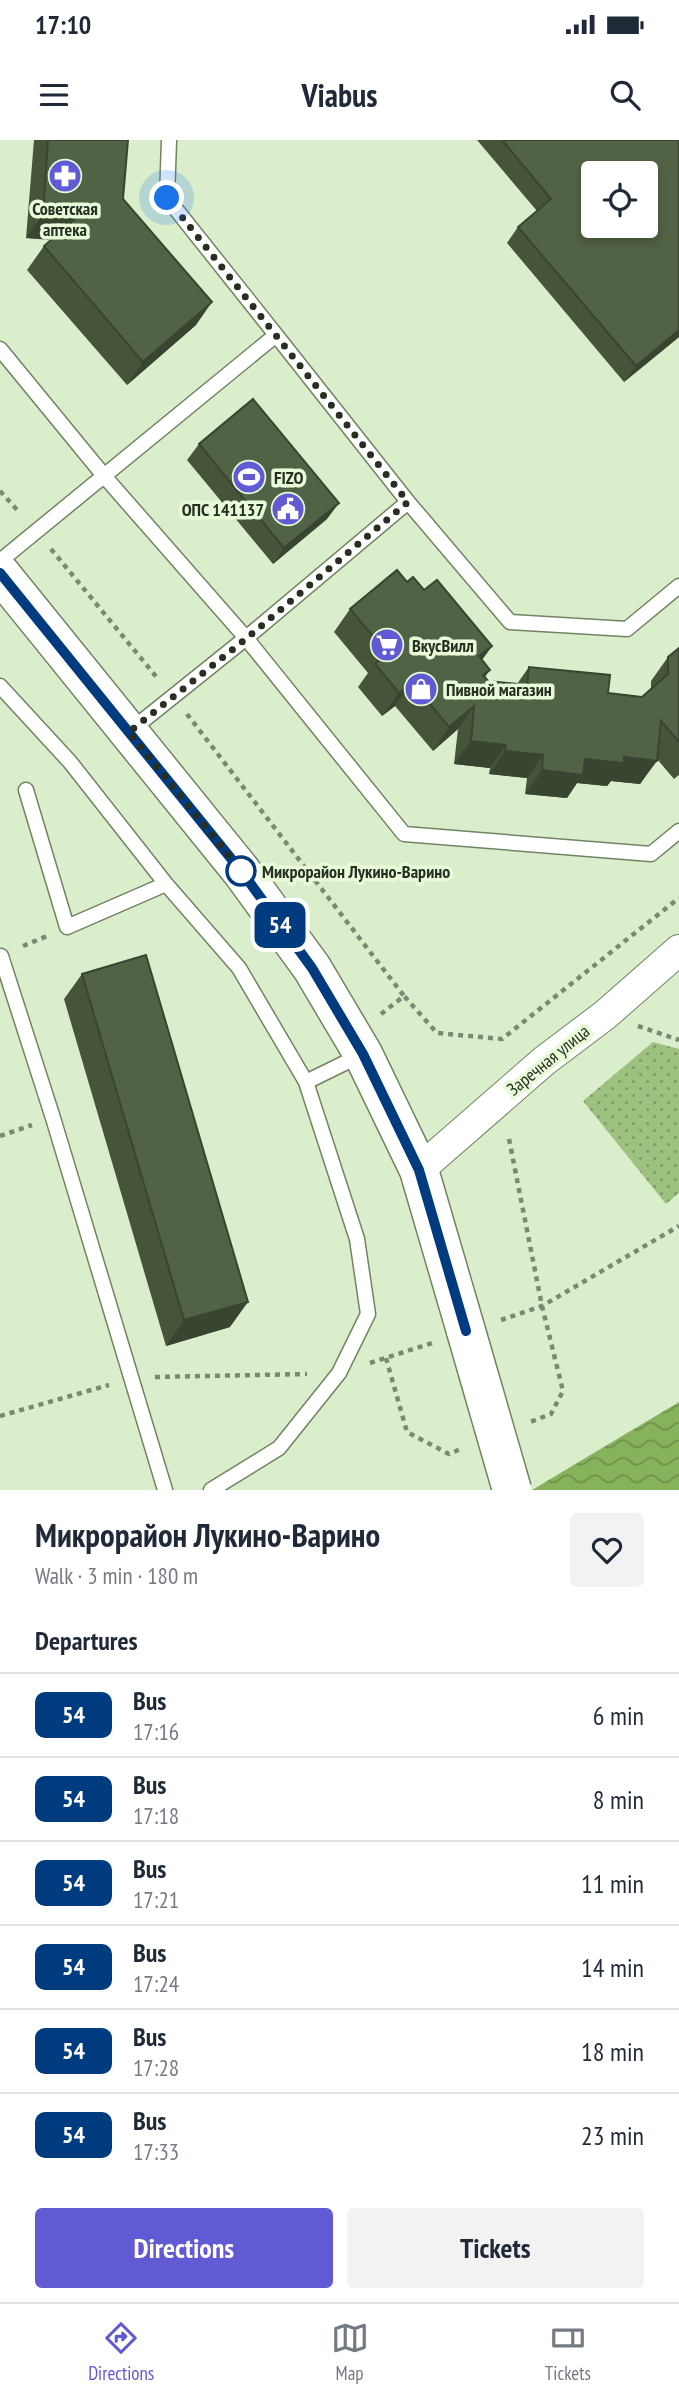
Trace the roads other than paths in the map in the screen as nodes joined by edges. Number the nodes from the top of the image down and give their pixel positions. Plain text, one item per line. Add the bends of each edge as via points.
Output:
1 (169, 140) edge
2 (276, 335) junction
3 (0, 349) edge
4 (105, 477) junction
5 (408, 502) junction
6 (0, 561) edge
7 (0, 573) edge
8 (679, 586) edge
9 (247, 638) junction
10 (0, 686) edge
11 (129, 732) junction
12 (26, 790) dead end
13 (679, 831) edge
14 (166, 884) junction
15 (679, 950) edge
16 (1, 956) edge
17 (358, 1045) junction
18 (306, 1082) junction
19 (419, 1170) junction
20 (165, 1490) edge
21 (211, 1490) edge
22 (512, 1490) edge

1 - 2 lane via 167,198
2 - 4 lane
2 - 5 lane
3 - 4 lane
4 - 6 lane
4 - 9 lane
5 - 8 lane via 510,622 628,629
5 - 9 lane
7 - 11 street
9 - 11 lane
9 - 13 lane via 404,834 651,855
10 - 14 lane via 70,762
11 - 17 street via 250,883 312,968
12 - 14 lane via 67,927
14 - 18 lane via 239,968
15 - 19 street, Заречная улица
16 - 20 lane
17 - 18 lane
17 - 19 street
18 - 21 lane via 357,1239 368,1314 339,1373 279,1448
19 - 22 street, bridge

